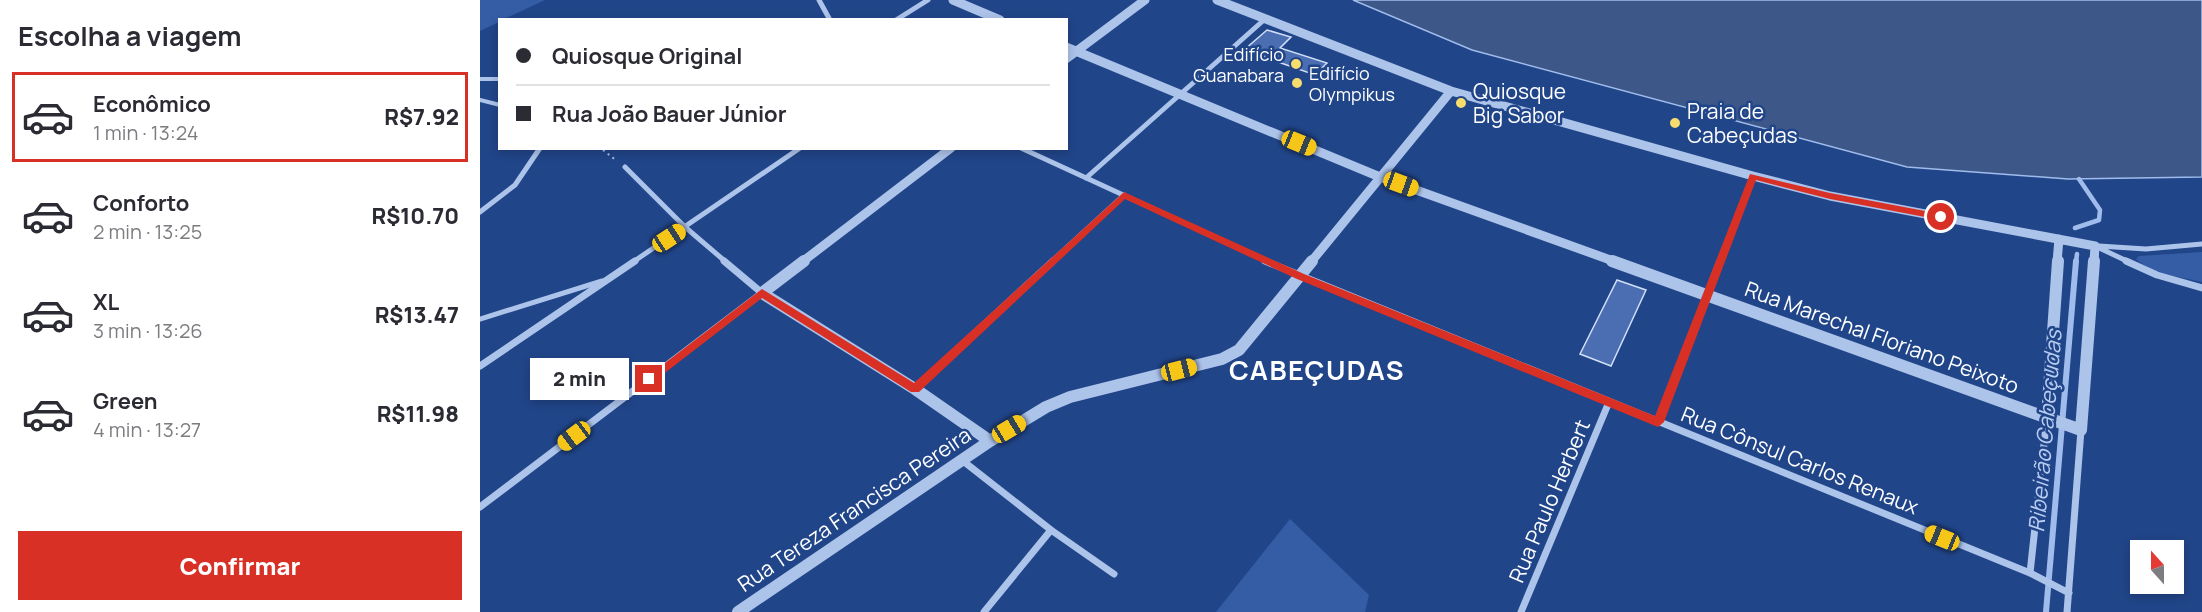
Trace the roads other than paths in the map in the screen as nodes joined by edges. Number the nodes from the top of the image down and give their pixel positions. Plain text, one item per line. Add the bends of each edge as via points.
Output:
1 (819, 0) edge
2 (928, 0) edge
3 (953, 0) edge
4 (1145, 0) edge
5 (1217, 0) edge
6 (829, 18) edge
7 (899, 18) edge
8 (995, 18) edge
9 (1265, 19) junction
10 (1071, 49) edge
11 (498, 79) edge
12 (480, 80) edge
13 (1451, 91) junction
14 (1179, 94) junction
15 (480, 100) edge
16 (498, 104) edge
17 (539, 150) edge
18 (797, 150) edge
19 (948, 150) edge
20 (1024, 150) edge
21 (625, 167) road end
22 (1753, 176) junction
23 (1380, 177) junction
24 (1086, 178) junction
25 (1124, 195) junction
26 (480, 212) edge
27 (685, 227) junction
28 (2059, 239) junction
29 (2202, 244) edge
30 (2095, 246) junction
31 (1300, 276) junction
32 (603, 281) junction
33 (2202, 288) edge
34 (762, 293) junction
35 (1708, 294) junction
36 (480, 320) edge
37 (480, 366) edge
38 (915, 389) junction
39 (1609, 402) junction
40 (2051, 419) junction
41 (1658, 422) junction
42 (2075, 428) junction
43 (990, 441) junction
44 (963, 461) junction
45 (480, 507) edge
46 (1050, 530) junction
47 (2030, 573) junction
48 (1114, 574) dead end
49 (2070, 593) junction
50 (738, 612) edge
51 (984, 612) edge
52 (1521, 612) edge
53 (2067, 612) edge

1 - 6 street
2 - 7 street
3 - 8 street
4 - 10 street
5 - 9 street
9 - 13 street
9 - 14 street
10 - 14 street, Rua Marechal Floriano Peixoto
11 - 12 lane
13 - 22 street
13 - 23 street, Rua Tereza Francisca Pereira
14 - 23 street, Rua Marechal Floriano Peixoto
14 - 24 street
15 - 16 lane
17 - 26 street via 515,185
18 - 27 street
19 - 34 street
20 - 24 street, Rua Cônsul Carlos Renaux
21 - 27 street
22 - 28 street via 1830,196
22 - 35 street
23 - 31 street, Rua Tereza Francisca Pereira
23 - 35 street, Rua Marechal Floriano Peixoto
24 - 25 street, Rua Cônsul Carlos Renaux
25 - 31 street, Rua Cônsul Carlos Renaux
25 - 38 street
27 - 32 street
27 - 34 street
28 - 30 street
28 - 40 street
29 - 30 street via 2146,249
30 - 33 street via 2157,275
30 - 42 street
31 - 39 street, Rua Cônsul Carlos Renaux
31 - 43 street, Rua Tereza Francisca Pereira via 1239,350 1222,359 1070,397
32 - 36 lane
32 - 37 street
34 - 38 street
34 - 45 street
35 - 40 street, Rua Marechal Floriano Peixoto
35 - 41 street
38 - 43 street
39 - 41 street, Rua Cônsul Carlos Renaux
39 - 52 street, Rua Paulo Herbert
40 - 42 street, Rua Marechal Floriano Peixoto
40 - 47 street
41 - 47 street, Rua Cônsul Carlos Renaux
42 - 49 street
43 - 44 street, Rua Tereza Francisca Pereira
44 - 46 street
44 - 50 street, Rua Tereza Francisca Pereira
46 - 48 street
46 - 51 street
47 - 49 street, Rua Cônsul Carlos Renaux
49 - 53 street

